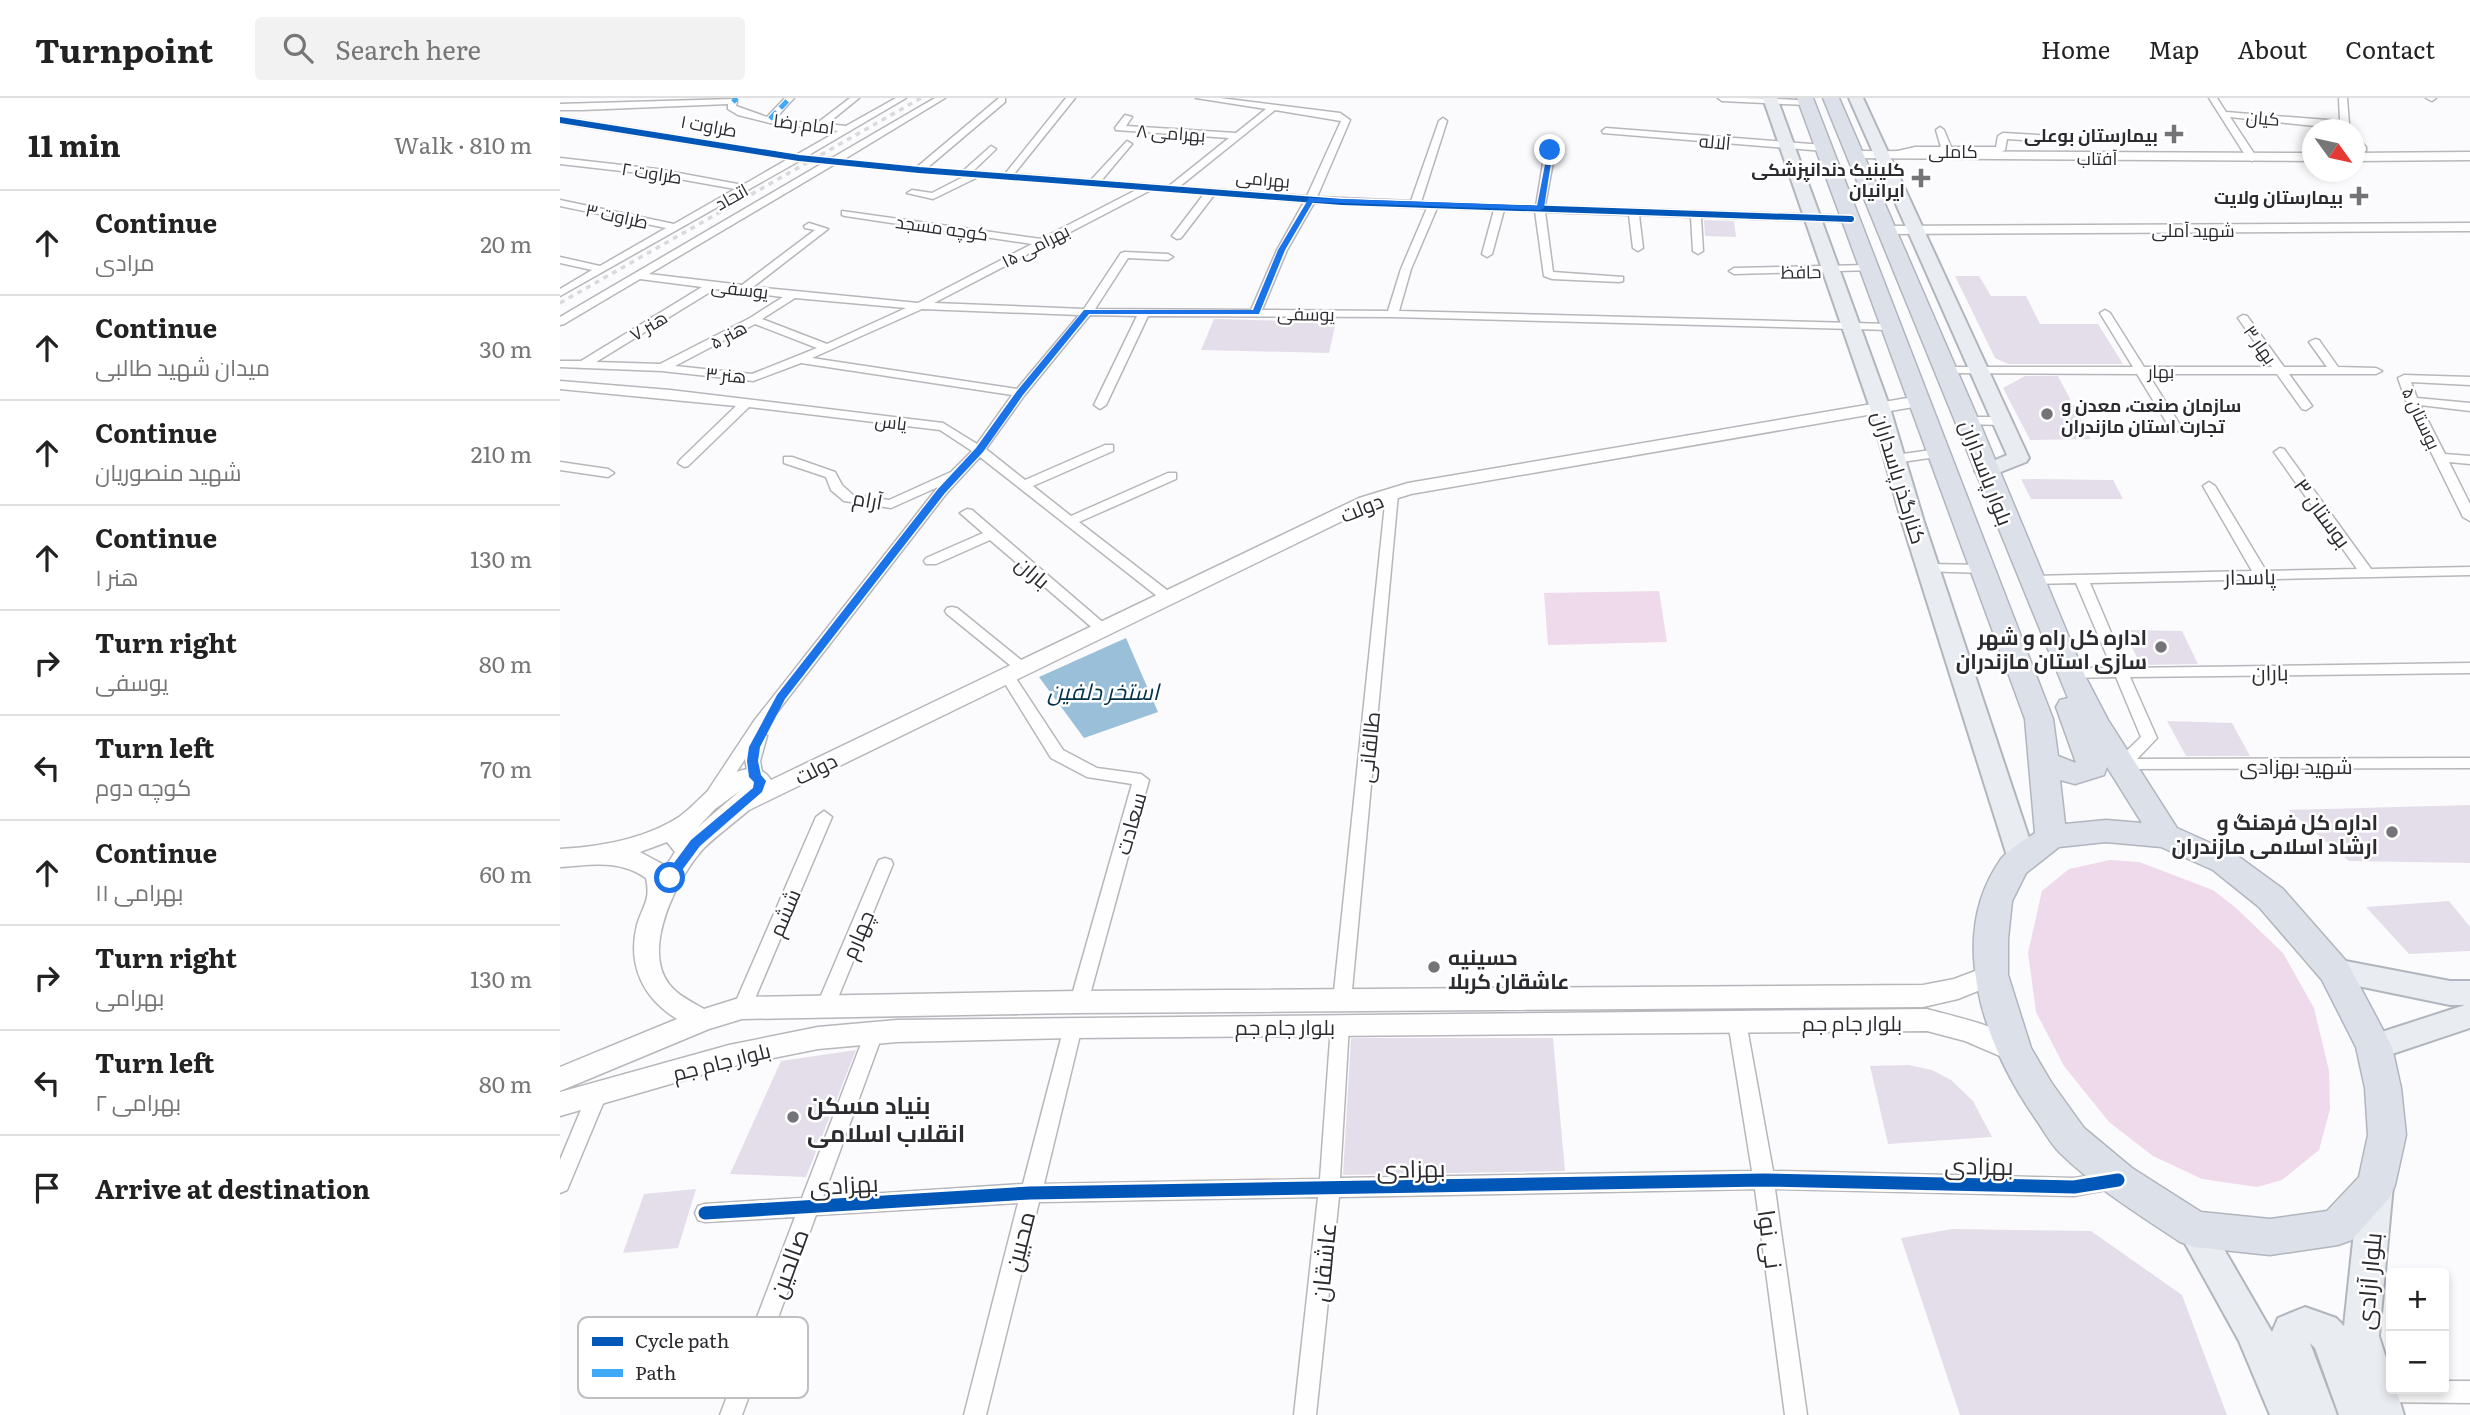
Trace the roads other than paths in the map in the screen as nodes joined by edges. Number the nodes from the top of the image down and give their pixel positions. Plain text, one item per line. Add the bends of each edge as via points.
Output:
1 (600, 98) edge
2 (790, 98) edge
3 (855, 98) edge
4 (902, 98) edge
5 (941, 98) edge
6 (1071, 98) edge
7 (1200, 98) edge
8 (1721, 98) edge
9 (1856, 98) edge
10 (2213, 98) edge
11 (2343, 98) edge
12 (1814, 99) edge
13 (668, 100) edge
14 (735, 100) edge
15 (1002, 100) dead end
16 (1771, 100) edge
17 (560, 107) edge
18 (1273, 108) junction
19 (586, 109) junction
20 (2224, 114) junction
21 (1128, 117) dead end
22 (770, 119) junction
23 (2346, 119) edge
24 (560, 120) edge
25 (1443, 121) dead end
26 (2302, 122) edge
27 (820, 126) junction
28 (848, 129) junction
29 (1940, 130) dead end
30 (1606, 131) dead end
31 (1237, 136) junction
32 (2054, 139) dead end
33 (1127, 144) dead end
34 (1786, 147) junction
35 (1824, 148) junction
36 (991, 149) dead end
37 (1550, 150) dead end
38 (1947, 150) junction
39 (2365, 153) edge
40 (1854, 156) junction
41 (1882, 156) junction
42 (2470, 156) edge
43 (799, 158) junction
44 (2252, 158) junction
45 (2302, 158) edge
46 (560, 161) edge
47 (835, 162) junction
48 (919, 170) junction
49 (966, 173) junction
50 (977, 174) junction
51 (1008, 176) junction
52 (1095, 183) junction
53 (1150, 187) junction
54 (744, 188) junction
55 (1172, 188) junction
56 (1212, 191) junction
57 (912, 192) dead end
58 (1311, 199) junction
59 (560, 203) edge
60 (1415, 204) junction
61 (1433, 205) junction
62 (1500, 207) junction
63 (1540, 208) junction
64 (1634, 212) junction
65 (845, 213) dead end
66 (1696, 214) junction
67 (1812, 217) junction
68 (1851, 219) junction
69 (808, 226) dead end
70 (675, 227) junction
71 (2470, 227) edge
72 (1916, 229) junction
73 (1886, 230) junction
74 (1177, 236) dead end
75 (1040, 242) junction
76 (1638, 248) dead end
77 (1698, 251) dead end
78 (1487, 254) dead end
79 (1168, 257) dead end
80 (560, 260) edge
81 (1869, 268) junction
82 (600, 269) junction
83 (1829, 270) junction
84 (1734, 271) dead end
85 (639, 276) junction
86 (1619, 279) dead end
87 (713, 285) junction
88 (745, 288) junction
89 (560, 293) edge
90 (793, 295) junction
91 (920, 306) junction
92 (1087, 312) junction
93 (1144, 312) junction
94 (1256, 312) junction
95 (2105, 313) dead end
96 (1393, 314) junction
97 (2243, 318) dead end
98 (754, 320) junction
99 (560, 322) edge
100 (1850, 327) junction
101 (1891, 327) junction
102 (2315, 342) dead end
103 (827, 348) junction
104 (800, 359) junction
105 (560, 364) edge
106 (583, 365) junction
107 (662, 368) junction
108 (1945, 370) junction
109 (1980, 370) junction
110 (2141, 370) junction
111 (2280, 370) junction
112 (2335, 370) junction
113 (2376, 371) dead end
114 (2470, 381) edge
115 (560, 385) edge
116 (1020, 393) junction
117 (1919, 401) junction
118 (2412, 401) junction
119 (746, 403) junction
120 (1100, 405) dead end
121 (2306, 406) dead end
122 (2470, 407) edge
123 (1880, 408) junction
124 (1968, 421) junction
125 (2002, 421) junction
126 (2176, 428) dead end
127 (1109, 448) dead end
128 (979, 450) junction
129 (2280, 452) dead end
130 (1939, 453) junction
131 (2440, 457) junction
132 (1895, 459) junction
133 (788, 460) dead end
134 (2470, 460) edge
135 (684, 463) dead end
136 (560, 466) edge
137 (1986, 471) junction
138 (608, 473) dead end
139 (956, 474) junction
140 (1172, 477) dead end
141 (1024, 485) junction
142 (2209, 486) dead end
143 (1392, 494) junction
144 (2464, 494) edge
145 (967, 513) dead end
146 (2470, 517) edge
147 (1070, 521) junction
148 (992, 534) junction
149 (932, 562) dead end
150 (1928, 568) junction
151 (1982, 569) junction
152 (2470, 570) edge
153 (2367, 573) junction
154 (2261, 575) junction
155 (2081, 579) junction
156 (2031, 580) junction
157 (1167, 597) junction
158 (953, 611) dead end
159 (1101, 628) junction
160 (2470, 668) edge
161 (1013, 671) junction
162 (2121, 673) junction
163 (2071, 676) junction
164 (780, 697) junction
165 (848, 751) junction
166 (2043, 762) junction
167 (2470, 763) edge
168 (2121, 764) junction
169 (755, 777) junction
170 (744, 803) junction
171 (824, 817) dead end
172 (697, 824) junction
173 (2166, 836) junction
174 (2051, 837) junction
175 (598, 854) junction
176 (560, 858) edge
177 (2022, 859) junction
178 (885, 864) dead end
179 (662, 895) junction
180 (2335, 971) junction
181 (1991, 975) junction
182 (2470, 993) edge
183 (826, 1005) junction
184 (793, 1006) junction
185 (742, 1008) junction
186 (1661, 1010) junction
187 (1341, 1013) junction
188 (1076, 1014) junction
189 (2470, 1016) edge
190 (701, 1021) junction
191 (1737, 1022) junction
192 (874, 1033) junction
193 (782, 1045) junction
194 (2374, 1047) junction
195 (2014, 1051) junction
196 (560, 1079) edge
197 (597, 1094) junction
198 (560, 1104) edge
199 (2118, 1180) junction
200 (1764, 1181) junction
201 (560, 1184) edge
202 (2376, 1185) junction
203 (1329, 1190) junction
204 (1030, 1193) junction
205 (808, 1206) junction
206 (705, 1213) dead end
207 (2194, 1229) junction
208 (767, 1317) edge
209 (2470, 1392) edge
210 (737, 1398) edge
211 (2373, 1407) edge
212 (731, 1415) edge
213 (975, 1415) edge
214 (1305, 1415) edge
215 (1796, 1415) edge
216 (2289, 1415) edge
217 (2318, 1415) edge

1 - 19 street
2 - 22 street
3 - 27 street
4 - 28 street, اتحاد
5 - 47 street
6 - 51 street
7 - 18 street
8 - 16 street
9 - 41 main road
10 - 20 street
11 - 23 street
12 - 16 street
12 - 35 highway, بلوار پاسداران
12 - 40 highway, بلوار پاسداران
13 - 14 street, امام رضا
13 - 19 street, امام رضا
14 - 22 street, امام رضا via 731,107 738,112
15 - 48 street
16 - 34 main road, کنارگذر پاسداران
17 - 19 street, امام رضا
18 - 31 street, بهرامی ۸
18 - 58 street via 1346,120
20 - 26 street, کیان
20 - 44 street
21 - 31 street, بهرامی ۸ via 1119,128
22 - 27 street, امام رضا
24 - 43 street, طراوت ۱
25 - 60 street
27 - 28 street, امام رضا
28 - 43 street, اتحاد
29 - 38 street
30 - 34 street, آلاله
31 - 55 street, بهرامی ۸
32 - 38 street, کاملی via 2003,136 2000,150
33 - 52 street
34 - 35 street, آلاله
34 - 67 main road, کنارگذر پاسداران
35 - 68 highway, بلوار پاسداران
36 - 49 street
37 - 63 street
38 - 41 street, کاملی
39 - 42 main road
40 - 41 main road, آفتاب
40 - 73 highway, بلوار پاسداران
41 - 44 main road, آفتاب
41 - 72 main road
43 - 47 street, بهرامی
43 - 54 street, اتحاد
44 - 45 main road, آفتاب
46 - 54 street, طراوت ۲
47 - 48 street, بهرامی
47 - 85 street
48 - 49 street, بهرامی
49 - 50 street, بهرامی
50 - 51 street, بهرامی
50 - 57 street via 933,195
51 - 52 street, بهرامی
52 - 53 street, بهرامی
53 - 55 street, بهرامی
53 - 75 street, بهرامی ۱۵
54 - 70 street, اتحاد
55 - 56 street, بهرامی
56 - 58 street, بهرامی
56 - 74 street
58 - 60 street, بهرامی
58 - 94 street via 1282,250
59 - 70 street, طراوت ۳
60 - 61 street, بهرامی
61 - 62 street, بهرامی
61 - 96 street
62 - 63 street, بهرامی
62 - 78 street
63 - 64 street, بهرامی
63 - 86 street via 1549,275
64 - 66 street, بهرامی
64 - 76 street
65 - 75 street, کوچه مسجد
66 - 67 street, بهرامی
66 - 77 street
67 - 68 street, بهرامی
67 - 83 main road, کنارگذر پاسداران
68 - 81 highway, بلوار پاسداران
69 - 88 street via 823,229
70 - 82 street, اتحاد
71 - 72 main road, شهید آملی
72 - 73 main road, شهید آملی
72 - 109 main road
73 - 108 highway, بلوار پاسداران
75 - 91 street, بهرامی ۱۵
79 - 92 street via 1125,255
80 - 82 street
81 - 83 street, حافظ
81 - 101 highway, بلوار پاسداران
82 - 89 street, اتحاد
83 - 84 street, حافظ
83 - 100 main road, کنارگذر پاسداران
85 - 87 street, یوسفی
85 - 99 street
87 - 88 street, یوسفی
87 - 106 street, هنر ۷
88 - 90 street, یوسفی
90 - 91 street, یوسفی
90 - 98 street, هنر ۵
91 - 92 street, یوسفی
91 - 103 street, هنر ۳
92 - 93 street, یوسفی
92 - 116 street
93 - 94 street, یوسفی
93 - 120 street
94 - 96 street, یوسفی
95 - 110 street
96 - 100 street, یوسفی
97 - 111 street, بهار ۳
98 - 103 street
98 - 107 street, هنر ۵
100 - 101 street, یوسفی
100 - 123 main road, کنارگذر پاسداران
101 - 117 highway, بلوار پاسداران
102 - 112 street
103 - 104 street, هنر ۳
104 - 107 street, هنر ۳ via 753,378
104 - 116 street
105 - 106 street, هنر ۳
106 - 107 street, هنر ۳
108 - 109 street, بهار
108 - 124 highway, بلوار پاسداران
109 - 110 street, بهار
109 - 125 main road
110 - 111 street, بهار
110 - 126 street
111 - 112 street, بهار
111 - 121 street, بهار ۳
112 - 113 street, بهار
114 - 118 street, بوستان ۵ via 2404,378
115 - 119 street, یاس
116 - 128 street
117 - 123 main road, دولت
117 - 130 highway, بلوار پاسداران
118 - 122 street
118 - 131 street, بوستان ۵
119 - 128 street, یاس via 943,427
119 - 135 street
123 - 132 main road, کنارگذر پاسداران
123 - 143 main road, دولت
124 - 125 street
124 - 137 highway, بلوار پاسداران
125 - 137 main road via 2019,458
127 - 141 street
128 - 139 street
128 - 141 street, یاس
129 - 153 street, بوستان ۳
130 - 132 street
130 - 151 highway, بلوار پاسداران
131 - 134 street
131 - 144 street, بوستان ۵
132 - 150 main road, کنارگذر پاسداران
133 - 139 street, آرام via 831,475 836,488 849,498 891,503
136 - 138 street
137 - 156 highway, بلوار پاسداران
139 - 164 street
140 - 147 street
141 - 147 street, یاس
142 - 154 street
143 - 157 main road, دولت via 1366,502
143 - 187 street, طالقانی
144 - 146 street, بوستان ۵
145 - 148 street, باران
147 - 157 street, یاس
148 - 149 street
148 - 159 street, باران
150 - 151 street
150 - 177 main road, کنارگذر پاسداران
151 - 166 highway, بلوار پاسداران via 2039,719
152 - 153 street, پاسدار
153 - 154 street, پاسدار
154 - 155 street, پاسدار
155 - 156 street, پاسدار
155 - 162 street
156 - 163 highway, بلوار پاسداران
157 - 159 main road, دولت
158 - 161 street
159 - 161 main road, دولت
160 - 162 street, باران
161 - 165 main road, دولت
161 - 188 street, سعادت via 1057,754 1093,773 1141,780
162 - 163 street, باران
162 - 168 street via 2149,738
163 - 166 highway via 2068,700 2093,768 2075,774
163 - 168 highway, بلوار پاسداران
164 - 169 street via 755,747
164 - 172 street
165 - 169 main road, دولت
165 - 170 main road, دولت
166 - 174 highway, بلوار پاسداران
167 - 168 street, شهید بهزادی
168 - 173 highway, بلوار پاسداران
169 - 170 main road via 760,781 758,789
169 - 172 main road, دولت via 735,783
170 - 172 main road, دولت
171 - 185 street, ششم
172 - 175 main road
172 - 179 main road
173 - 174 highway via 2106,831
173 - 180 highway via 2224,863 2271,898
174 - 177 highway
175 - 176 main road
175 - 179 main road via 637,860 657,873
177 - 181 highway via 2014,865 1996,901
178 - 183 street, چهارم
179 - 190 main road via 646,951 654,985
180 - 182 main road
180 - 194 highway
181 - 186 main road, بلوار جام جم via 1958,989 1923,996
181 - 195 highway
183 - 184 main road, بلوار جام جم
183 - 188 main road, بلوار جام جم
184 - 185 main road, بلوار جام جم
184 - 193 main road via 816,1021 808,1032
185 - 190 main road, بلوار جام جم
186 - 187 main road, بلوار جام جم
186 - 191 main road, بلوار جام جم
187 - 188 main road, بلوار جام جم
187 - 203 street, عاشقان
188 - 192 main road, بلوار جام جم
188 - 204 street, محبین
189 - 194 main road
190 - 196 main road, بلوار جام جم
191 - 195 main road, بلوار جام جم via 1927,1020
191 - 200 street, نی نوا
192 - 193 main road, بلوار جام جم
192 - 205 street, صالحین
193 - 197 main road, بلوار جام جم
194 - 202 highway via 2387,1135
195 - 199 highway via 2071,1139
197 - 198 main road, بلوار جام جم
197 - 201 street
199 - 200 street, بهزادی via 2074,1187
199 - 207 highway
200 - 203 street, بهزادی
200 - 215 street, نی نوا
202 - 207 highway via 2338,1227 2270,1237
202 - 211 main road, بلوار آزادی via 2361,1336
203 - 204 street, بهزادی
203 - 214 street, عاشقان
204 - 205 street, بهزادی
204 - 213 street, محبین
205 - 206 street, بهزادی
205 - 208 street, صالحین
207 - 216 main road via 2253,1330
209 - 211 street
210 - 212 street, صالحین
211 - 217 main road via 2330,1337 2305,1324 2291,1330 2289,1337

